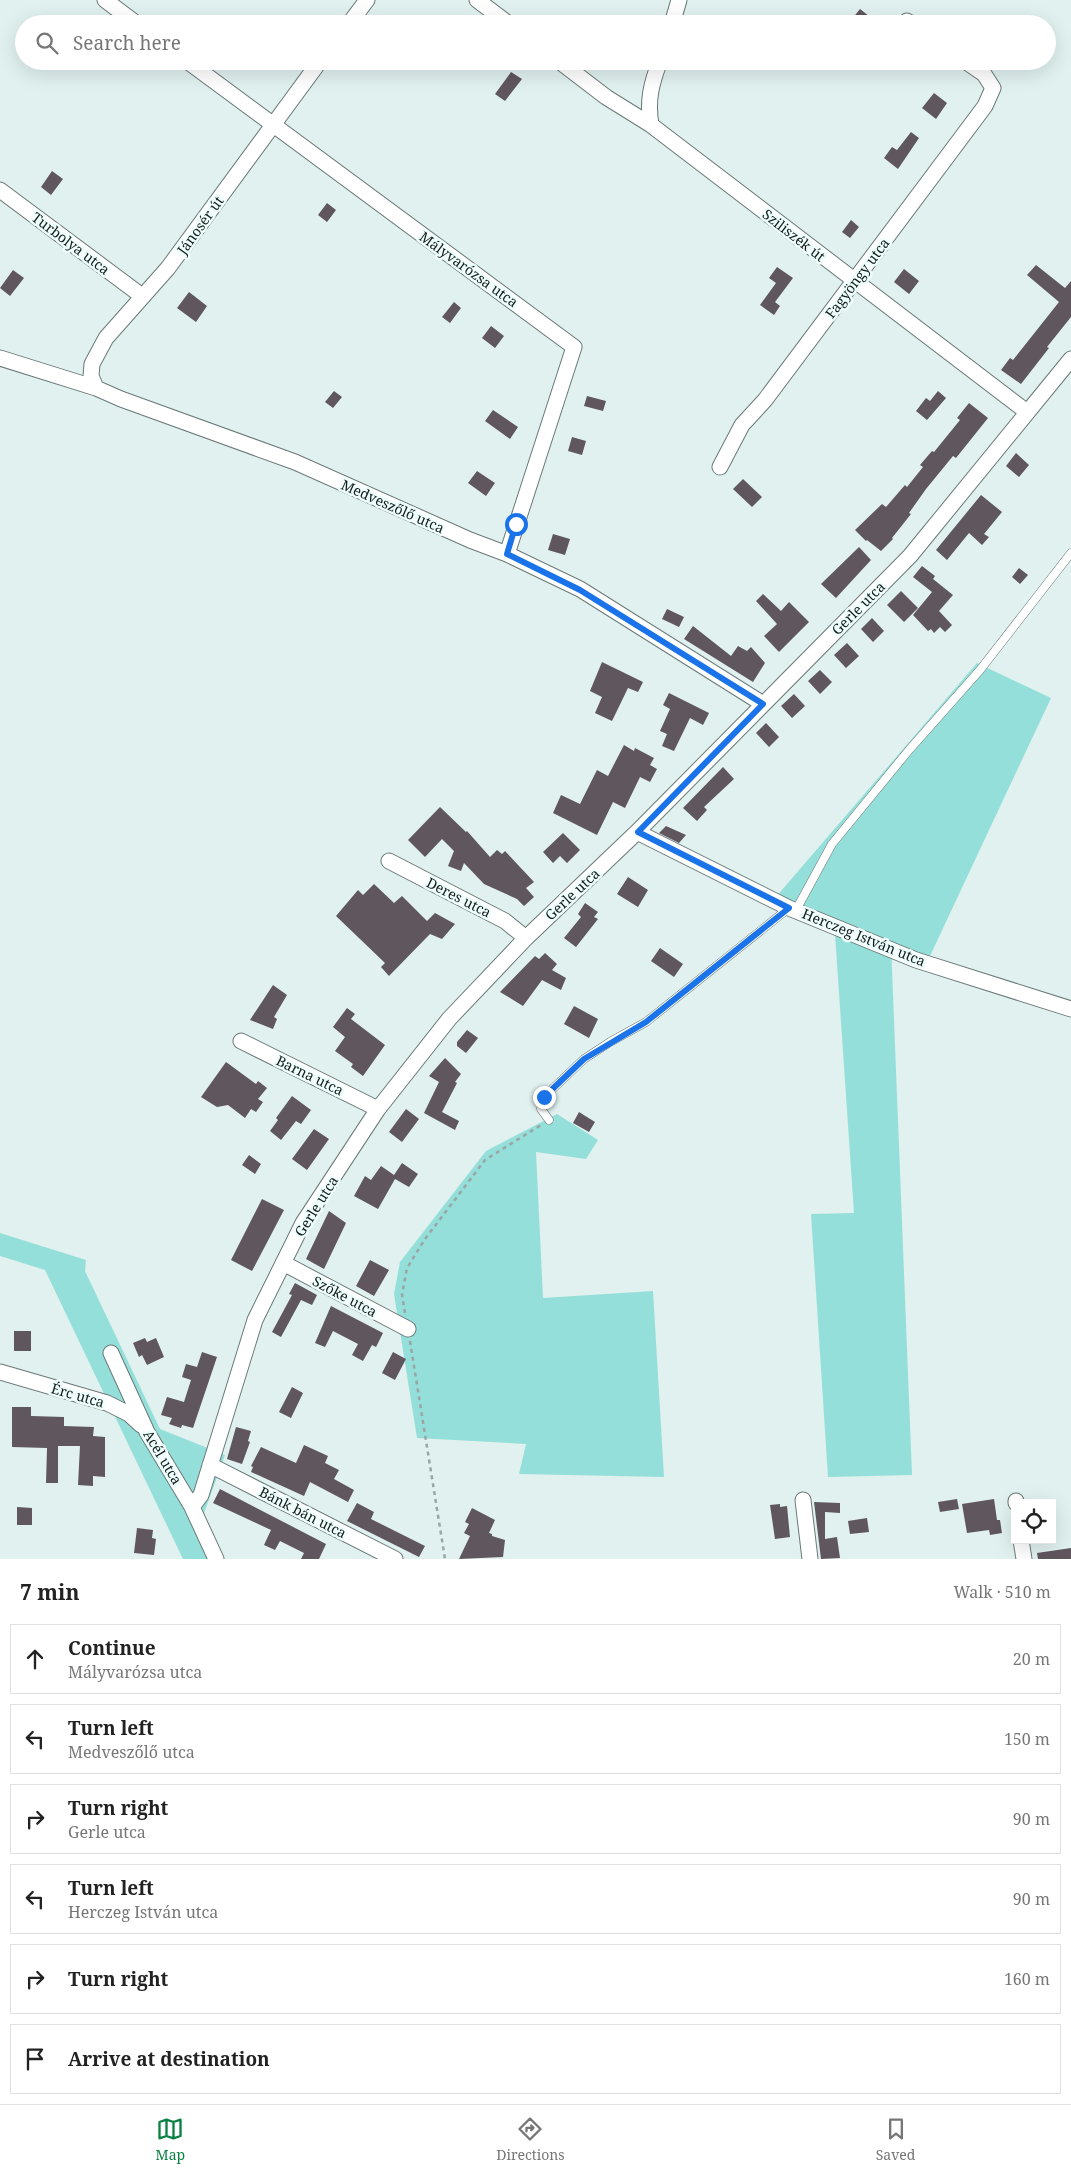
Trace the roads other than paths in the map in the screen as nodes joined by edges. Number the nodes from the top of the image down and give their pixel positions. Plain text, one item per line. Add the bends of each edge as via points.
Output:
1 (105, 0) edge
2 (367, 0) edge
3 (477, 0) edge
4 (679, 0) edge
5 (125, 15) edge
6 (356, 15) edge
7 (497, 15) edge
8 (675, 15) edge
9 (199, 70) edge
10 (313, 70) edge
11 (571, 70) edge
12 (656, 70) edge
13 (978, 70) edge
14 (272, 124) junction
15 (651, 125) junction
16 (0, 190) edge
17 (854, 282) junction
18 (142, 296) junction
19 (0, 358) edge
20 (1071, 359) edge
21 (96, 388) junction
22 (1027, 412) junction
23 (720, 467) dead end
24 (1071, 553) edge
25 (507, 554) junction
26 (763, 704) junction
27 (638, 832) junction
28 (389, 862) dead end
29 (793, 909) junction
30 (526, 938) junction
31 (1071, 1009) edge
32 (241, 1041) dead end
33 (378, 1109) junction
34 (549, 1120) road end
35 (282, 1263) junction
36 (408, 1329) road end
37 (112, 1353) dead end
38 (0, 1372) edge
39 (147, 1432) junction
40 (210, 1465) junction
41 (803, 1500) dead end
42 (192, 1507) junction
43 (1022, 1544) edge
44 (216, 1559) edge
45 (396, 1559) edge
46 (810, 1559) edge
47 (1024, 1559) edge

1 - 5 street
2 - 6 street
3 - 7 street
4 - 8 street
9 - 14 street, Mályvarózsa utca
10 - 14 street, Jánosér út
11 - 15 street, Sziliszék út
12 - 15 street via 648,107
13 - 17 street, Fagyöngy utca via 993,88 985,106
14 - 18 street, Jánosér út via 168,268
14 - 25 street, Mályvarózsa utca via 574,347
15 - 17 street, Sziliszék út
16 - 18 street, Turbolya utca
17 - 22 street, Sziliszék út
17 - 23 street, Fagyöngy utca via 765,400 742,425
18 - 21 street, Jánosér út via 98,350 91,376
19 - 21 street, Medveszőlő utca
20 - 22 street, Gerle utca
21 - 25 street, Medveszőlő utca via 295,462
22 - 26 street, Gerle utca via 910,556
24 - 29 lane via 980,670 832,844
25 - 26 street, Medveszőlő utca via 580,590
26 - 27 street, Gerle utca
27 - 29 street, Herczeg István utca
27 - 30 street, Gerle utca
28 - 30 street, Deres utca via 505,921
29 - 31 street, Herczeg István utca via 916,960
29 - 34 lane via 646,1022 584,1059 544,1097 541,1109
30 - 33 street, Gerle utca via 450,1019
32 - 33 street, Barna utca
33 - 35 street, Gerle utca via 303,1223
35 - 36 street, Szőke utca
35 - 40 street, Gerle utca via 255,1320
37 - 39 street, Acél utca
38 - 39 street, Érc utca via 112,1405 129,1414
39 - 42 street, Acél utca
40 - 42 street, Gerle utca via 201,1495
40 - 45 street, Bánk bán utca
41 - 46 street
42 - 44 street, Acél utca
43 - 47 street

